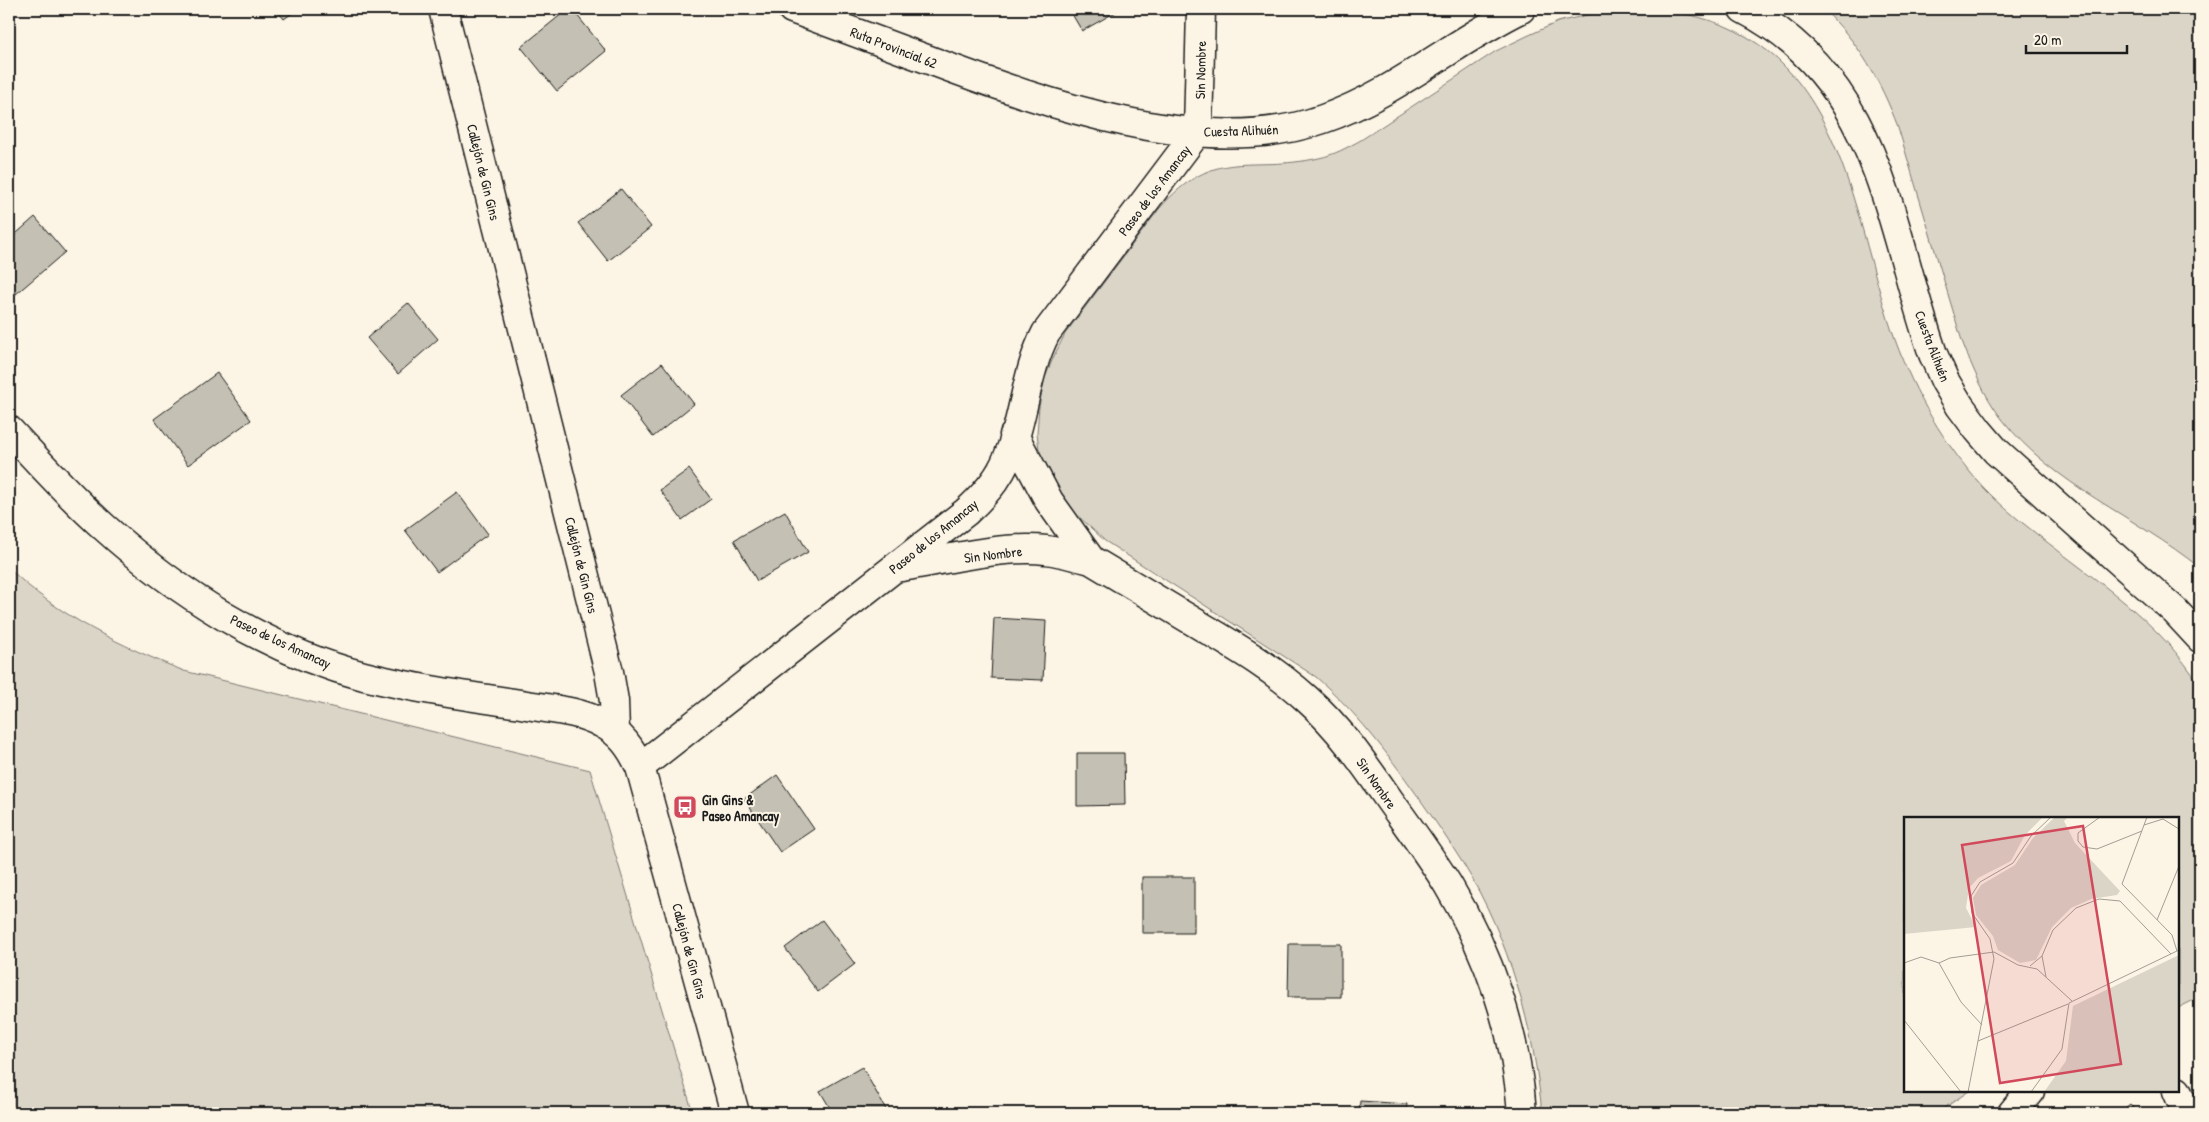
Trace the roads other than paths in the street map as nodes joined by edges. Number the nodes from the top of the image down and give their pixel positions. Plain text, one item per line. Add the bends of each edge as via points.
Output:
1 (443, 9) edge
2 (792, 9) edge
3 (1201, 9) edge
4 (1521, 9) edge
5 (1742, 9) edge
6 (996, 85) joint
7 (1198, 131) junction
8 (9, 430) edge
9 (1014, 435) junction
10 (1091, 560) junction
11 (894, 568) junction
12 (2200, 638) edge
13 (615, 731) junction
14 (640, 767) junction
15 (2029, 1092) edge
16 (2177, 1092) edge
17 (735, 1113) edge
18 (1522, 1113) edge
19 (2012, 1113) edge
20 (2187, 1113) edge

1 - 13 street, Callejón de Gin Gins via 609,672
2 - 6 street, Ruta Provincial 62
3 - 7 street, Sin Nombre
4 - 7 street, Cuesta Alihuén via 1379,94 1321,120 1258,132
5 - 12 street, Cuesta Alihuén via 1778,29 1810,57 1850,111 1879,175 1933,354 1945,381 1978,430 2016,470 2170,606
6 - 7 street, Cuesta Alihuén via 1096,116
7 - 9 street, Paseo de los Amancay via 1046,333 1032,364
8 - 13 street, Paseo de los Amancay via 77,502 130,550 188,592 253,632 324,663 362,675 571,713 601,722
9 - 10 street, Sin Nombre via 1049,501
9 - 11 street, Paseo de los Amancay via 1001,471 979,500
10 - 11 street, Sin Nombre via 1045,550 1020,549
10 - 18 street, Sin Nombre via 1281,677 1332,723 1355,752 1434,863 1477,941 1508,1030
11 - 14 street, Paseo de los Amancay
13 - 14 street, Callejón de Gin Gins via 626,741
14 - 17 street, Callejón de Gin Gins
15 - 19 street
16 - 20 street

